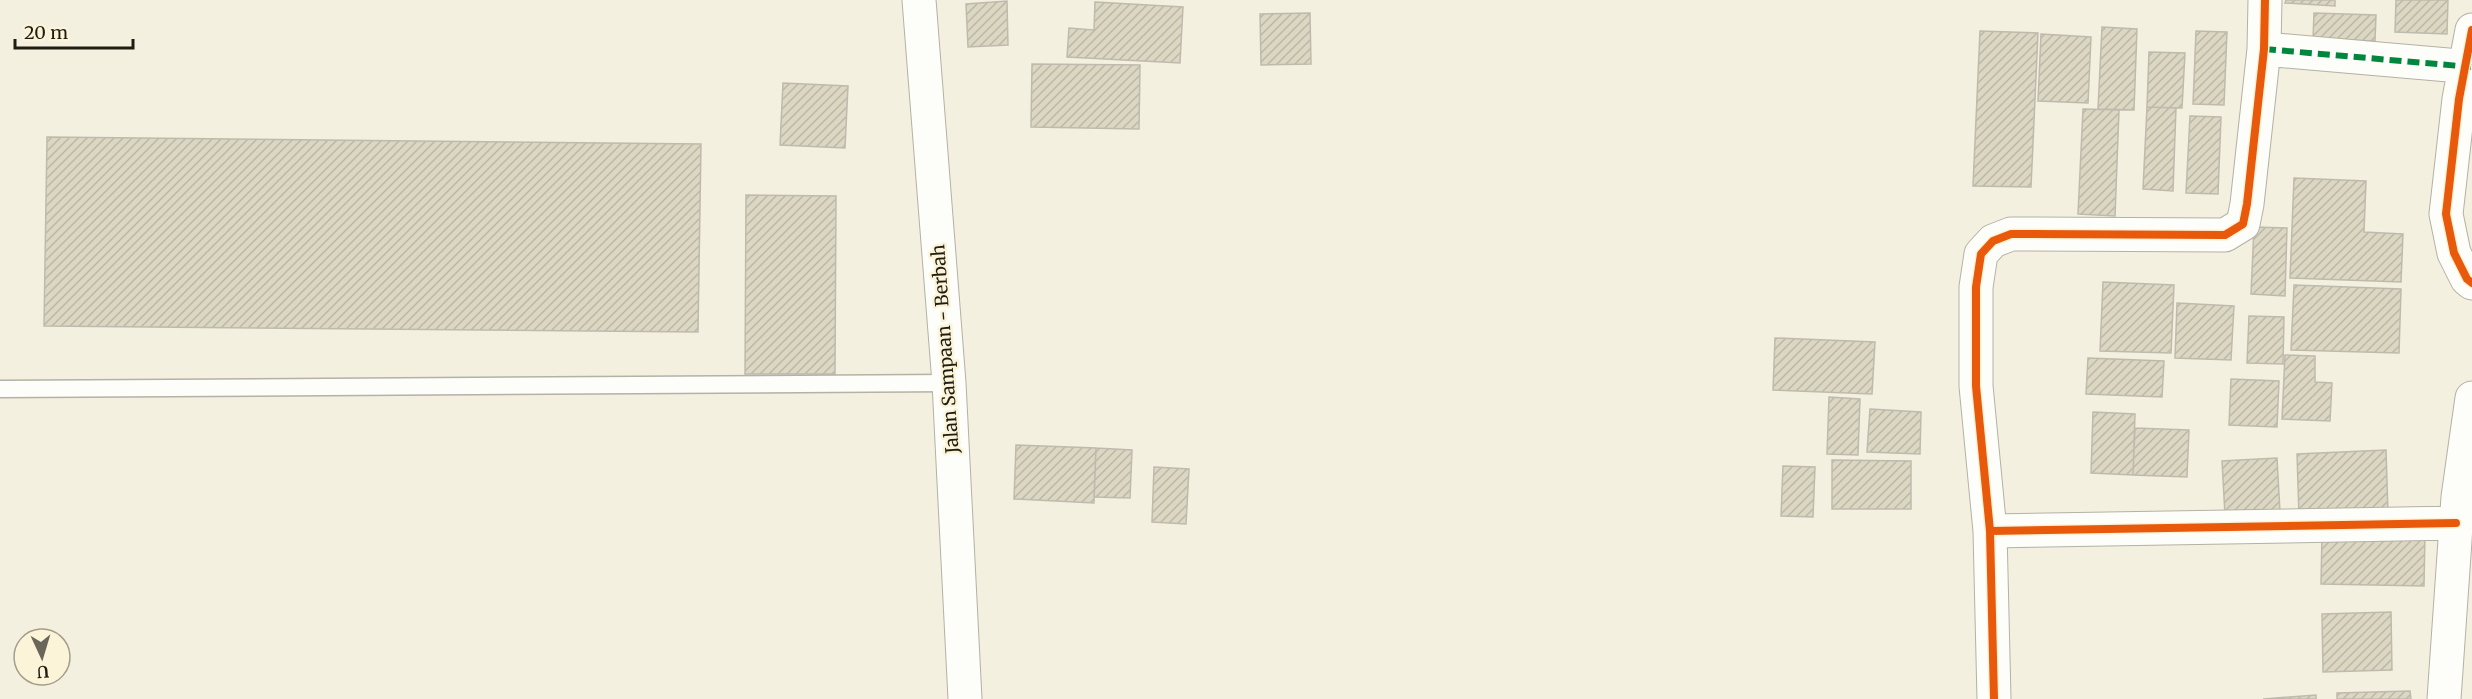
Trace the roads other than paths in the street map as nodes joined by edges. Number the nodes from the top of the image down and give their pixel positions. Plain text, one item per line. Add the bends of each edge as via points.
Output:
1 (919, 0) edge
2 (2265, 0) edge
3 (2472, 30) edge
4 (2264, 49) junction
5 (2469, 67) edge
6 (2472, 282) edge
7 (949, 383) junction
8 (0, 389) edge
9 (2472, 398) edge
10 (2456, 523) junction
11 (1990, 531) junction
12 (965, 699) edge
13 (1994, 699) edge
14 (2444, 699) edge

1 - 7 street, Jalan Sampaan - Berbah
2 - 4 street
3 - 5 street
4 - 5 street
4 - 11 street via 2243,224 2225,235 2011,234 1993,241 1981,254 1976,386
5 - 6 street via 2459,99 2446,214 2454,253
7 - 8 lane
7 - 12 street, Jalan Sampaan - Berbah
9 - 10 street
10 - 11 street
10 - 14 street
11 - 13 street

